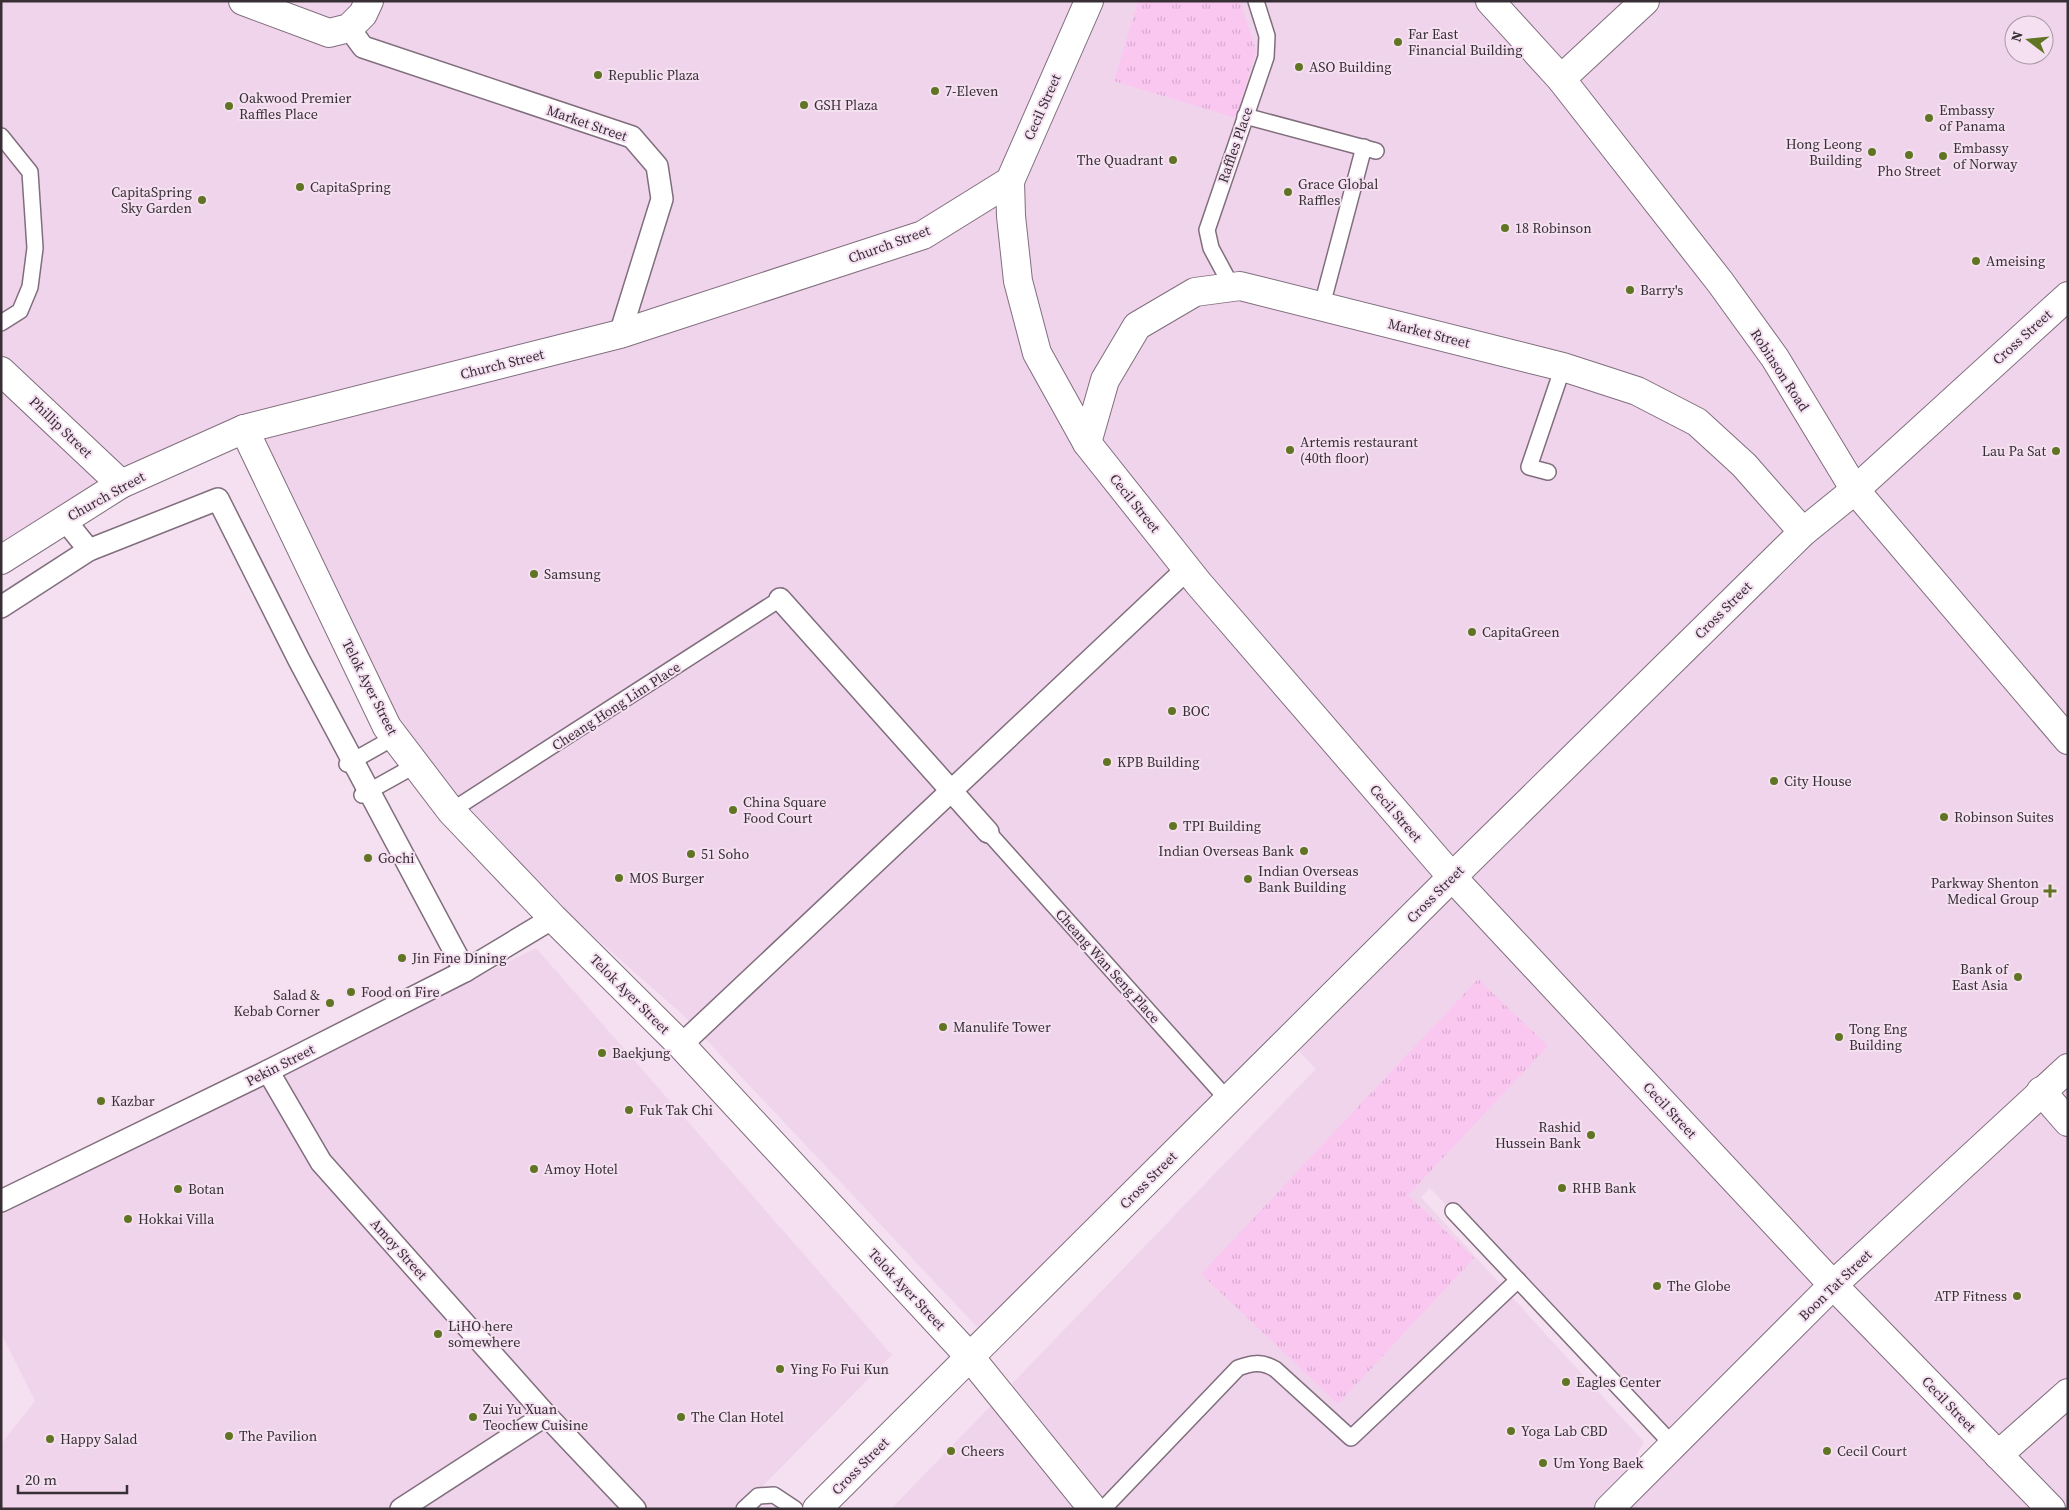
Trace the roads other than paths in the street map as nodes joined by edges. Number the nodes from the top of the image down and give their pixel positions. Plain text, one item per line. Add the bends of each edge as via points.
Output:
1 (242, 1) edge
2 (369, 1) edge
3 (1089, 1) edge
4 (1256, 1) edge
5 (1490, 1) edge
6 (1646, 1) edge
7 (339, 30) junction
8 (1561, 79) junction
9 (1245, 116) junction
10 (1, 136) edge
11 (1010, 181) junction
12 (1232, 286) junction
13 (2068, 296) edge
14 (1322, 305) junction
15 (1, 322) edge
16 (620, 334) junction
17 (1563, 368) junction
18 (1, 371) edge
19 (244, 429) junction
20 (1087, 443) junction
21 (1548, 472) dead end
22 (121, 484) junction
23 (1854, 490) junction
24 (64, 519) junction
25 (1803, 532) junction
26 (89, 550) junction
27 (1, 560) edge
28 (1187, 569) junction
29 (780, 599) joint
30 (1, 607) edge
31 (395, 737) junction
32 (2068, 740) edge
33 (350, 762) junction
34 (416, 765) junction
35 (951, 791) junction
36 (366, 792) junction
37 (451, 811) junction
38 (988, 832) joint
39 (1452, 877) junction
40 (553, 918) junction
41 (465, 971) junction
42 (680, 1044) junction
43 (2068, 1068) edge
44 (268, 1071) junction
45 (2041, 1092) junction
46 (1228, 1100) junction
47 (2068, 1122) edge
48 (1, 1201) edge
49 (1453, 1211) dead end
50 (1518, 1280) junction
51 (1833, 1285) junction
52 (970, 1357) junction
53 (2068, 1393) edge
54 (546, 1415) junction
55 (1673, 1445) junction
56 (1998, 1455) junction
57 (402, 1509) edge
58 (635, 1509) edge
59 (744, 1509) edge
60 (794, 1509) edge
61 (817, 1509) edge
62 (1093, 1509) edge
63 (1103, 1509) edge
64 (1609, 1509) edge
65 (2050, 1509) edge

1 - 7 main road
2 - 7 main road via 364,14
3 - 11 main road, Cecil Street
4 - 9 lane, Raffles Place via 1267,36 1266,57
5 - 8 main road, Robinson Road
6 - 8 main road
7 - 16 street, Market Street via 363,47 632,137 658,166 662,199
8 - 23 main road, Robinson Road via 1720,282 1775,358
9 - 12 lane, Raffles Place via 1207,230 1211,248
9 - 14 lane via 1370,149
10 - 15 lane via 30,172 35,248 30,287 20,311
11 - 16 main road, Church Street via 923,235
11 - 20 main road, Cecil Street via 1018,281 1037,353
12 - 14 main road, Market Street
12 - 20 main road, Market Street via 1195,292 1137,326 1104,380
13 - 23 main road, Cross Street
14 - 17 main road, Market Street
16 - 19 main road, Church Street
17 - 21 lane via 1529,467
17 - 25 main road, Market Street via 1637,391 1697,422 1744,465
18 - 22 main road, Phillip Street
19 - 22 main road, Church Street
19 - 31 main road, Telok Ayer Street
20 - 28 main road, Cecil Street
22 - 24 main road, Church Street
23 - 25 main road, Cross Street
23 - 32 main road, Robinson Road
24 - 26 street
24 - 27 main road, Church Street
25 - 39 main road, Cross Street
26 - 30 street
26 - 33 street via 218,500
28 - 35 street
28 - 39 main road, Cecil Street
29 - 35 street
29 - 37 lane, Cheang Hong Lim Place
31 - 33 lane
31 - 34 main road, Telok Ayer Street
33 - 36 street
34 - 36 lane
34 - 37 main road, Telok Ayer Street
35 - 38 street
35 - 42 street
36 - 41 street
37 - 40 main road, Telok Ayer Street
38 - 46 lane, Cheang Wan Seng Place
39 - 46 main road, Cross Street
39 - 51 main road, Cecil Street
40 - 41 street, Pekin Street
40 - 42 main road, Telok Ayer Street
41 - 44 street, Pekin Street
42 - 52 main road, Telok Ayer Street
43 - 45 main road, Boon Tat Street
44 - 48 street, Pekin Street
44 - 54 street, Amoy Street via 321,1162
45 - 47 main road
45 - 51 main road, Boon Tat Street
46 - 52 main road, Cross Street
49 - 50 lane
50 - 55 lane
50 - 63 lane via 1351,1438 1275,1368 1264,1363 1238,1368
51 - 55 main road, Boon Tat Street
51 - 56 main road, Cecil Street
52 - 61 main road, Cross Street
52 - 62 main road, Telok Ayer Street
53 - 56 main road
54 - 57 street
54 - 58 street, Amoy Street
55 - 64 main road, Boon Tat Street
56 - 65 main road, Cecil Street
59 - 60 lane via 758,1496 774,1495

